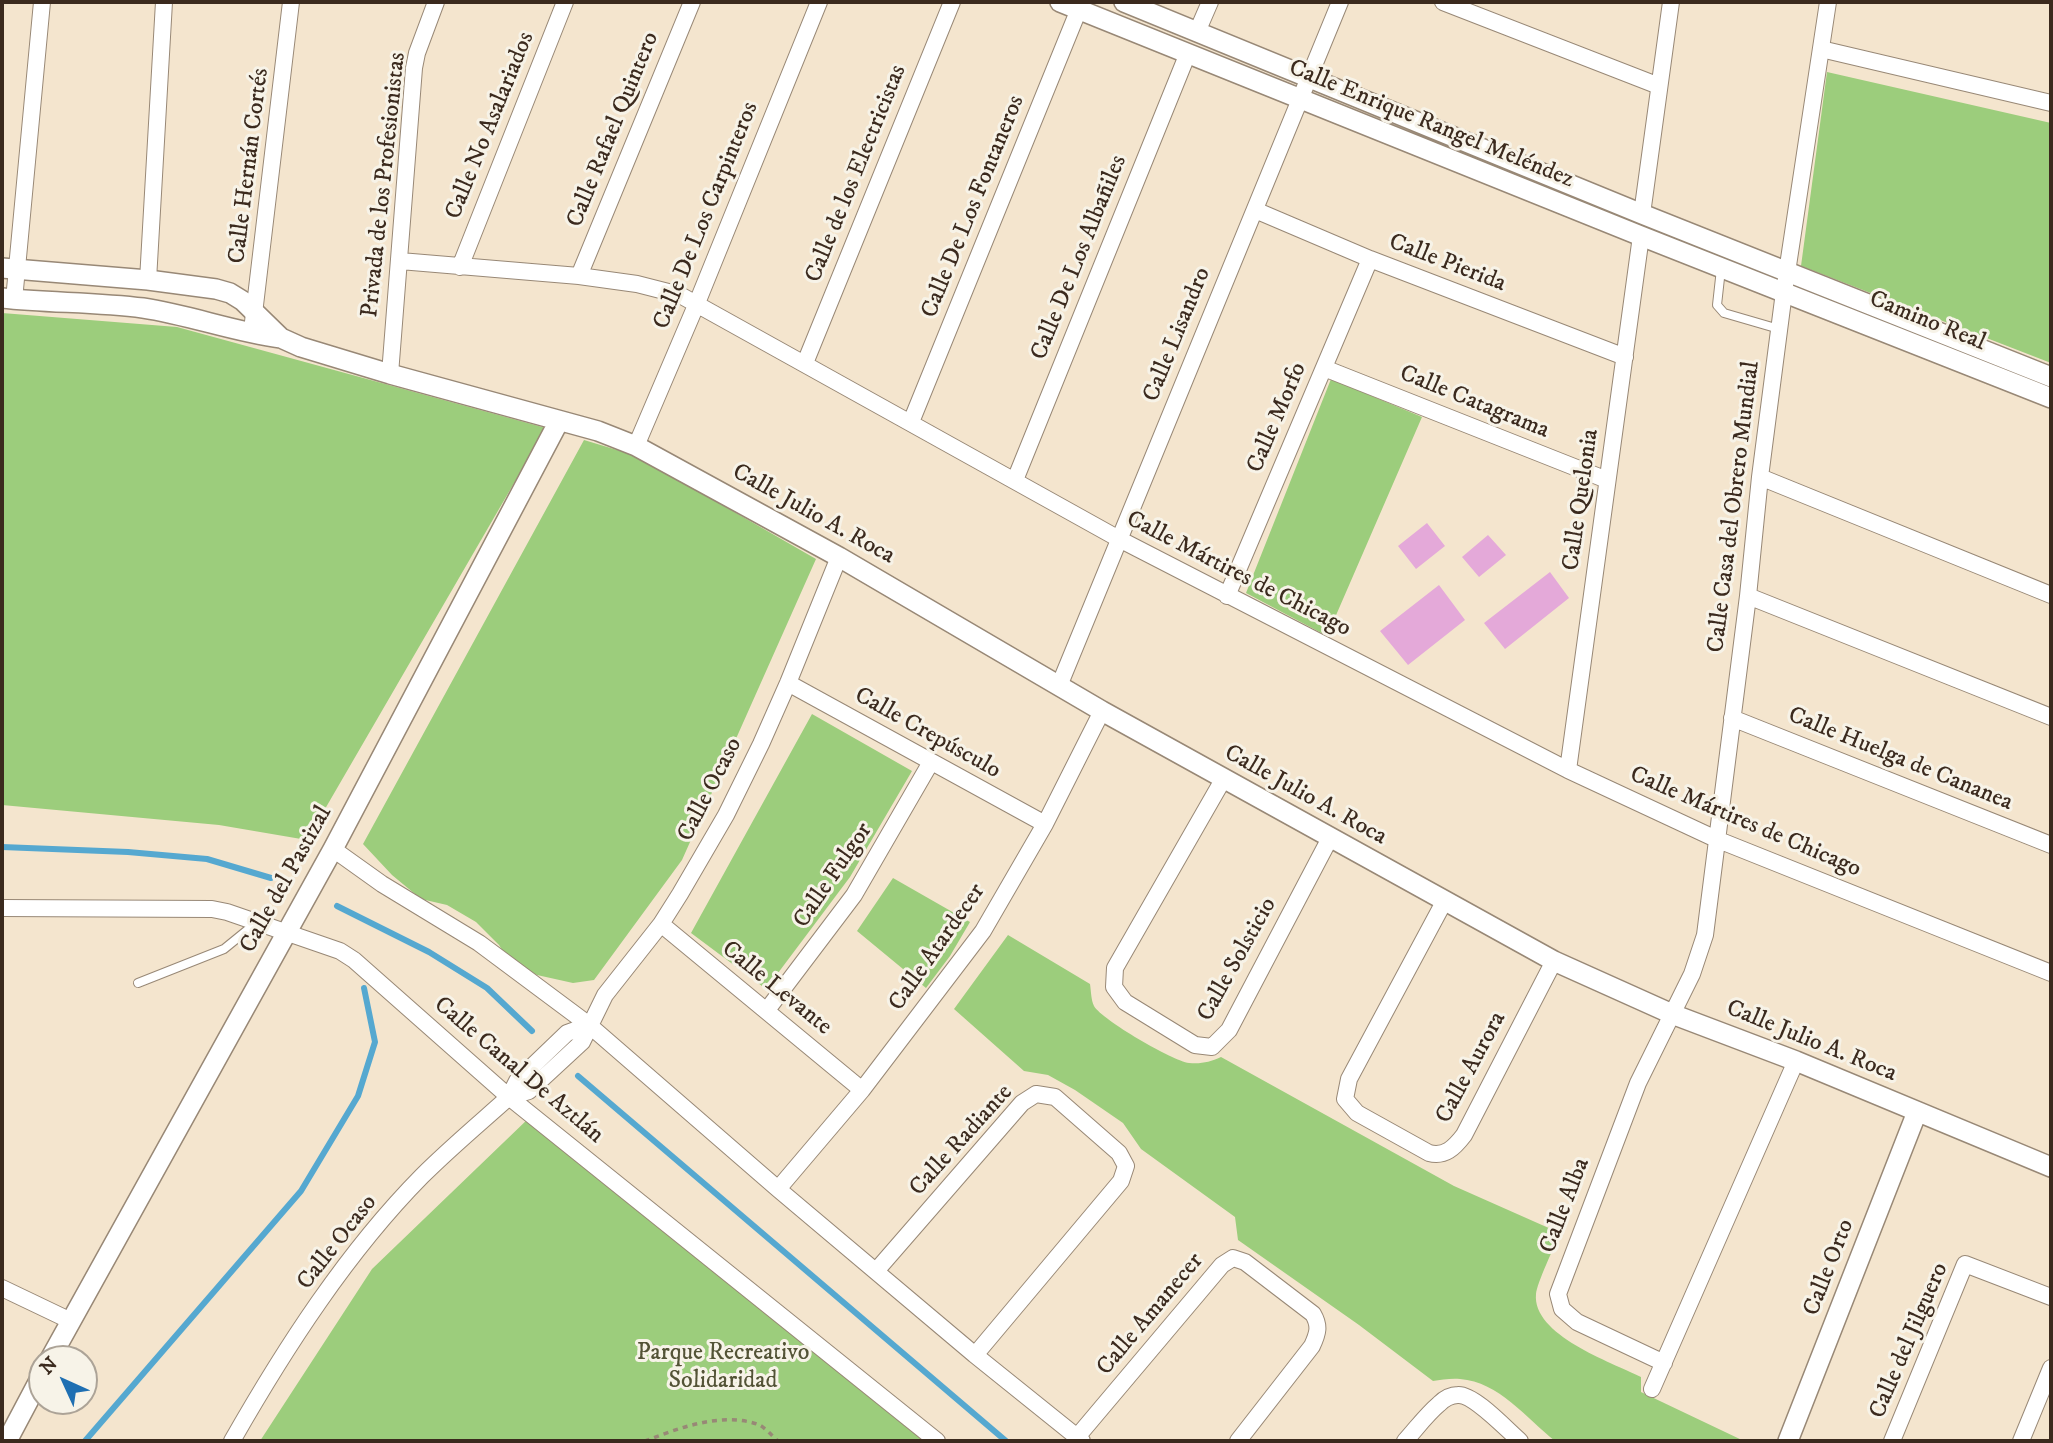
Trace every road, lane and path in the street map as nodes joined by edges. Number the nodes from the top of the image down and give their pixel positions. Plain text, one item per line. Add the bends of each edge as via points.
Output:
1 (41, 2) edge
2 (164, 2) edge
3 (291, 2) edge
4 (436, 2) edge
5 (565, 2) edge
6 (692, 2) edge
7 (819, 2) edge
8 (952, 2) edge
9 (1060, 2) edge
10 (1124, 2) edge
11 (1210, 2) edge
12 (1340, 2) edge
13 (1443, 2) edge
14 (1671, 2) edge
15 (1828, 2) edge
16 (1079, 9) junction
17 (1198, 32) junction
18 (1821, 49) junction
19 (1188, 54) junction
20 (1308, 77) junction
21 (1659, 86) junction
22 (1300, 98) junction
23 (2051, 103) edge
24 (1255, 210) junction
25 (1642, 214) junction
26 (1642, 236) junction
27 (1370, 259) junction
28 (400, 261) junction
29 (1721, 266) junction
30 (460, 267) junction
31 (9, 269) edge
32 (579, 276) junction
33 (148, 280) junction
34 (1785, 282) junction
35 (8, 299) edge
36 (697, 303) junction
37 (256, 311) junction
38 (1779, 329) junction
39 (251, 334) junction
40 (281, 338) junction
41 (1625, 357) junction
42 (805, 363) junction
43 (1324, 368) junction
44 (390, 374) junction
45 (2051, 377) edge
46 (2051, 398) edge
47 (559, 421) junction
48 (911, 422) junction
49 (636, 446) junction
50 (1760, 477) junction
51 (1015, 480) junction
52 (1607, 480) junction
53 (1119, 539) junction
54 (839, 557) junction
55 (2051, 595) edge
56 (1227, 596) junction
57 (1748, 596) junction
58 (788, 683) junction
59 (1059, 686) junction
60 (1102, 711) junction
61 (2051, 717) edge
62 (1732, 718) junction
63 (931, 762) junction
64 (1569, 770) junction
65 (1224, 778) junction
66 (1045, 824) junction
67 (1330, 838) junction
68 (1716, 839) junction
69 (2051, 845) edge
70 (333, 849) junction
71 (1444, 902) junction
72 (2, 908) edge
73 (256, 923) junction
74 (661, 924) junction
75 (286, 931) junction
76 (1554, 961) junction
77 (2051, 973) edge
78 (138, 983) dead end
79 (767, 1010) junction
80 (1672, 1014) junction
81 (589, 1024) junction
82 (1796, 1061) junction
83 (862, 1090) junction
84 (509, 1097) junction
85 (1917, 1112) junction
86 (2051, 1167) edge
87 (778, 1189) junction
88 (876, 1271) junction
89 (2, 1288) edge
90 (2051, 1297) edge
91 (71, 1321) junction
92 (58, 1345) edge
93 (975, 1355) junction
94 (1664, 1363) junction
95 (2051, 1368) edge
96 (1652, 1389) dead end
97 (28, 1401) edge
98 (1080, 1439) edge
99 (7, 1441) edge
100 (232, 1441) edge
101 (645, 1441) edge
102 (778, 1441) edge
103 (937, 1441) edge
104 (1238, 1441) edge
105 (1405, 1441) edge
106 (1520, 1441) edge
107 (1788, 1441) edge
108 (1892, 1441) edge
109 (2021, 1441) edge

1 - 31 street
2 - 33 street
3 - 37 street, Calle Hernán Cortés
4 - 28 street, Privada de los Profesionistas via 414,68
5 - 30 street, Calle No Asalariados
6 - 32 street, Calle Rafael Quintero
7 - 36 street, Calle De Los Carpinteros
8 - 42 street, Calle de los Electricistas
9 - 16 street, Calle Enrique Rangel Meléndez
10 - 17 street, Calle Enrique Rangel Meléndez
11 - 17 street
12 - 20 street, Calle Lisandro
13 - 21 street
14 - 21 street
15 - 18 street, Calle Casa del Obrero Mundial
16 - 19 street, Calle Enrique Rangel Meléndez
16 - 48 street, Calle De Los Fontaneros
17 - 20 street, Calle Enrique Rangel Meléndez
18 - 23 street
18 - 34 street, Calle Casa del Obrero Mundial
19 - 22 street, Calle Enrique Rangel Meléndez
19 - 51 street, Calle De Los Albañiles
20 - 22 street, Calle Lisandro
20 - 25 street, Calle Enrique Rangel Meléndez
21 - 25 street
22 - 24 street, Calle Lisandro
22 - 26 street, Calle Enrique Rangel Meléndez
24 - 27 street, Calle Pierida
24 - 53 street, Calle Lisandro
25 - 34 street, Calle Enrique Rangel Meléndez
26 - 29 street, Calle Enrique Rangel Meléndez
26 - 41 street, Calle Quelonia
27 - 41 street, Calle Pierida
27 - 43 street, Calle Morfo
28 - 30 street, Calle Mártires de Chicago
28 - 44 street, Privada de los Profesionistas
29 - 34 street, Calle Enrique Rangel Meléndez
29 - 38 lane via 1717,306 1724,313
30 - 32 street, Calle Mártires de Chicago
31 - 33 street
31 - 35 street
32 - 36 street, Calle Mártires de Chicago via 660,288
33 - 37 street via 230,293
34 - 38 street, Calle Casa del Obrero Mundial
34 - 45 street, Camino Real
34 - 46 street, Camino Real
35 - 39 street via 141,308
36 - 42 street, Calle Mártires de Chicago
36 - 49 street, Calle De Los Carpinteros
37 - 39 street, Calle Hernán Cortés
37 - 40 street
38 - 50 street, Calle Casa del Obrero Mundial
39 - 40 street
40 - 44 street, Calle Julio A. Roca
41 - 52 street, Calle Quelonia
42 - 48 street, Calle Mártires de Chicago
43 - 52 street, Calle Catagrama
43 - 56 street, Calle Morfo
44 - 47 street, Calle Julio A. Roca
47 - 49 street, Calle Julio A. Roca
47 - 70 street, Calle del Pastizal
48 - 51 street, Calle Mártires de Chicago
49 - 54 street, Calle Julio A. Roca
50 - 55 street
50 - 57 street, Calle Casa del Obrero Mundial
51 - 53 street, Calle Mártires de Chicago
52 - 64 street, Calle Quelonia
53 - 56 street, Calle Mártires de Chicago
53 - 59 street, Calle Lisandro
54 - 58 street, Calle Ocaso
54 - 59 street, Calle Julio A. Roca
56 - 64 street, Calle Mártires de Chicago
57 - 61 street
57 - 62 street, Calle Casa del Obrero Mundial
58 - 63 street, Calle Crepúsculo
58 - 74 street, Calle Ocaso via 726,815
59 - 60 street, Calle Julio A. Roca
60 - 65 street, Calle Julio A. Roca
60 - 66 street, Calle Atardecer
62 - 68 street, Calle Casa del Obrero Mundial
62 - 69 street, Calle Huelga de Cananea
63 - 66 street, Calle Crepúsculo
63 - 79 street, Calle Fulgor via 854,895
64 - 68 street, Calle Mártires de Chicago
65 - 67 street, Calle Julio A. Roca
65 - 67 street, Calle Solsticio via 1114,977 1114,987 1125,1002 1195,1045 1212,1047 1229,1030
66 - 83 street, Calle Atardecer via 977,939
67 - 71 street, Calle Julio A. Roca
68 - 77 street, Calle Mártires de Chicago
68 - 80 street, Calle Casa del Obrero Mundial via 1704,935 1692,974
70 - 75 street, Calle del Pastizal
70 - 81 street via 479,943
71 - 76 street, Calle Julio A. Roca
71 - 76 street, Calle Aurora via 1345,1089 1345,1099 1357,1113 1429,1153 1450,1151 1464,1135
72 - 73 street, Calle Canal De Aztlán via 198,908
73 - 75 street, Calle Canal De Aztlán
73 - 78 lane via 224,948
74 - 79 street, Calle Levante
74 - 81 street, Calle Ocaso via 604,995
75 - 84 street, Calle Canal De Aztlán via 326,944 354,960
75 - 91 street, Calle del Pastizal
76 - 80 street, Calle Julio A. Roca
79 - 83 street, Calle Levante
80 - 82 street, Calle Julio A. Roca
80 - 94 street, Calle Alba via 1638,1083 1558,1294 1562,1309 1577,1322
81 - 84 street, Calle Ocaso via 567,1032 517,1081
81 - 87 street
82 - 85 street, Calle Julio A. Roca
82 - 94 street
83 - 87 street, Calle Atardecer
84 - 100 street, Calle Ocaso via 423,1175 371,1235 270,1376
84 - 103 street, Calle Canal De Aztlán
85 - 86 street, Calle Julio A. Roca
85 - 107 street, Calle Orto
87 - 88 street
88 - 93 street
88 - 93 street, Calle Radiante via 1022,1103 1036,1094 1055,1097 1119,1153 1125,1173
89 - 91 street
90 - 108 street, Calle del Jilguero via 1965,1264
91 - 92 street, Calle del Pastizal
93 - 98 street
94 - 96 street
95 - 109 street
97 - 99 street
98 - 104 street, Calle Amanecer via 1222,1265 1233,1258 1245,1262 1318,1322 1312,1346
101 - 102 path via 718,1420 759,1424
105 - 106 street via 1439,1403 1460,1394

